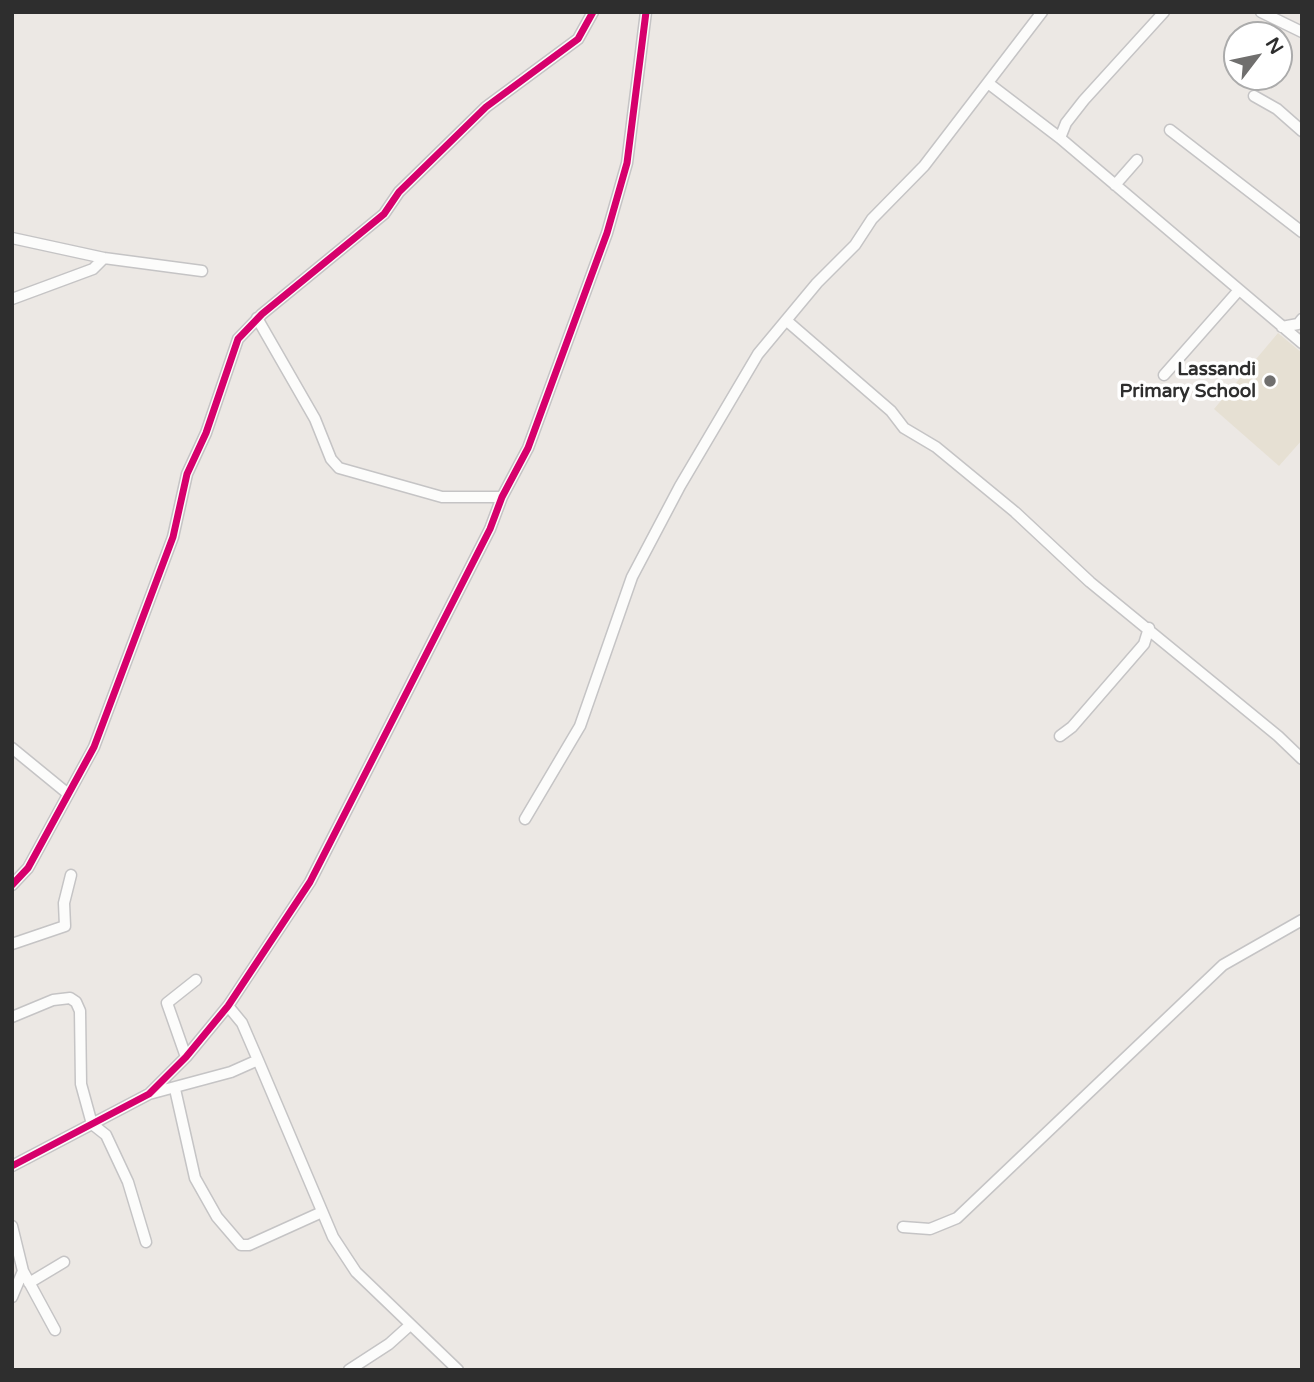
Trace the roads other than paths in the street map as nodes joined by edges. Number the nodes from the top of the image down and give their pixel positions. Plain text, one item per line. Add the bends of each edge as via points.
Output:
1 (593, 12) edge
2 (646, 12) edge
3 (1042, 12) edge
4 (1164, 12) edge
5 (1261, 12) edge
6 (1302, 32) edge
7 (988, 83) junction
8 (1254, 96) dead end
9 (1170, 130) dead end
10 (1302, 131) edge
11 (1060, 138) junction
12 (1137, 160) dead end
13 (1115, 185) junction
14 (1302, 232) edge
15 (12, 238) edge
16 (104, 258) junction
17 (202, 271) dead end
18 (1239, 290) junction
19 (12, 299) edge
20 (257, 318) junction
21 (787, 321) junction
22 (1300, 321) edge
23 (1282, 327) junction
24 (1302, 342) edge
25 (1164, 375) dead end
26 (502, 497) junction
27 (1149, 628) junction
28 (1060, 736) dead end
29 (12, 748) edge
30 (1302, 759) edge
31 (67, 793) junction
32 (525, 819) dead end
33 (71, 875) dead end
34 (13, 884) edge
35 (1302, 920) edge
36 (12, 944) edge
37 (196, 979) dead end
38 (228, 1006) junction
39 (12, 1017) edge
40 (186, 1057) junction
41 (258, 1060) junction
42 (175, 1089) junction
43 (149, 1094) junction
44 (92, 1124) junction
45 (12, 1166) edge
46 (322, 1212) junction
47 (12, 1226) edge
48 (903, 1227) dead end
49 (146, 1242) dead end
50 (64, 1262) dead end
51 (23, 1271) junction
52 (29, 1283) junction
53 (12, 1297) edge
54 (409, 1326) junction
55 (55, 1330) dead end
56 (349, 1370) edge
57 (458, 1370) edge

1 - 20 street via 578,39 486,107 399,192 384,214
2 - 26 street via 627,163 607,233 528,447
3 - 7 street
4 - 11 street via 1084,100
5 - 6 street
7 - 11 street
7 - 21 street via 924,166 872,219 855,245
8 - 10 street via 1278,109
9 - 14 street
11 - 13 street
12 - 13 street
13 - 18 street
15 - 16 street
16 - 17 street
16 - 19 street via 93,269
18 - 23 street
18 - 25 street
20 - 26 street via 338,468 442,497
20 - 31 street via 238,339 187,474 173,537 94,747
21 - 27 street via 891,411 904,428 936,447
21 - 32 street via 758,354 680,486 638,566 580,726
22 - 23 street
22 - 24 street
23 - 24 street
26 - 38 street via 490,529 310,882
27 - 28 street via 1144,644
27 - 30 street
29 - 31 street
31 - 34 street via 28,868
33 - 36 street via 64,903 65,926
35 - 48 street via 1223,965 957,1218 930,1229
37 - 40 street via 167,1003
38 - 40 street
38 - 41 street via 242,1023
39 - 44 street via 53,1000 76,1002 81,1084
40 - 43 street
41 - 42 street
41 - 46 street
42 - 43 street
42 - 46 street via 195,1178 217,1217 241,1245
43 - 44 street
44 - 45 street
44 - 49 street via 106,1135 128,1182
46 - 54 street via 356,1272
47 - 51 street
50 - 52 street
51 - 52 street
51 - 53 street
52 - 55 street
54 - 56 street
54 - 57 street

